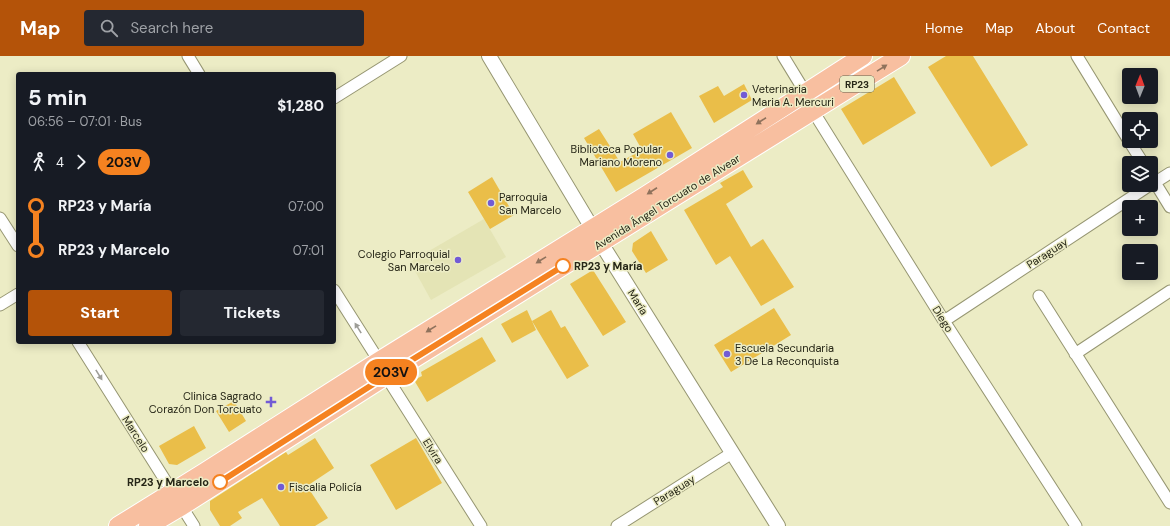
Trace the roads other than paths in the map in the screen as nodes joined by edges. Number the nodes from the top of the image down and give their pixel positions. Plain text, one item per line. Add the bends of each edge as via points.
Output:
1 (188, 56) edge
2 (401, 56) edge
3 (489, 56) edge
4 (783, 56) edge
5 (863, 56) edge
6 (901, 56) edge
7 (1076, 56) edge
8 (198, 72) edge
9 (805, 92) junction
10 (336, 97) edge
11 (814, 111) junction
12 (1122, 130) edge
13 (1170, 173) edge
14 (1158, 179) edge
15 (1158, 190) edge
16 (1137, 192) edge
17 (1170, 207) edge
18 (0, 218) edge
19 (593, 227) junction
20 (16, 243) edge
21 (601, 243) junction
22 (1170, 291) edge
23 (336, 293) edge
24 (16, 295) edge
25 (1039, 296) dead end
26 (0, 305) edge
27 (944, 321) junction
28 (79, 344) edge
29 (1075, 354) junction
30 (382, 368) junction
31 (732, 453) junction
32 (177, 499) junction
33 (1170, 503) edge
34 (118, 526) edge
35 (148, 526) edge
36 (194, 526) edge
37 (481, 526) edge
38 (617, 526) edge
39 (778, 526) edge
40 (1076, 526) edge

1 - 8 street
2 - 10 street
3 - 19 street, María
4 - 9 street
5 - 9 main road, Avenida Ángel Torcuato de Alvear / RP23
11 -> 6 main road, Avenida Ángel Torcuato de Alvear / RP23
7 - 12 street
9 -> 19 main road, Avenida Ángel Torcuato de Alvear / RP23
11 - 21 main road, Avenida Ángel Torcuato de Alvear / RP23
11 - 27 street, Diego
13 - 14 street, Paraguay
15 - 17 street
16 - 27 street, Paraguay
18 - 20 street
19 - 21 street, María
19 -> 30 main road, Avenida Ángel Torcuato de Alvear / RP23
21 - 30 main road, Avenida Ángel Torcuato de Alvear / RP23
21 - 31 street, María
22 - 29 street
30 -> 23 street, Elvira
24 - 26 street
25 - 29 street
27 - 40 street, Diego
28 -> 32 street, Marcelo
29 - 33 street
30 - 32 main road, Avenida Ángel Torcuato de Alvear / RP23
30 - 37 street, Elvira
31 - 38 street, Paraguay
31 - 39 street, María
32 - 34 main road, Avenida Ángel Torcuato de Alvear / RP23
32 - 35 main road, Avenida Ángel Torcuato de Alvear / RP23
32 - 36 street, Marcelo

